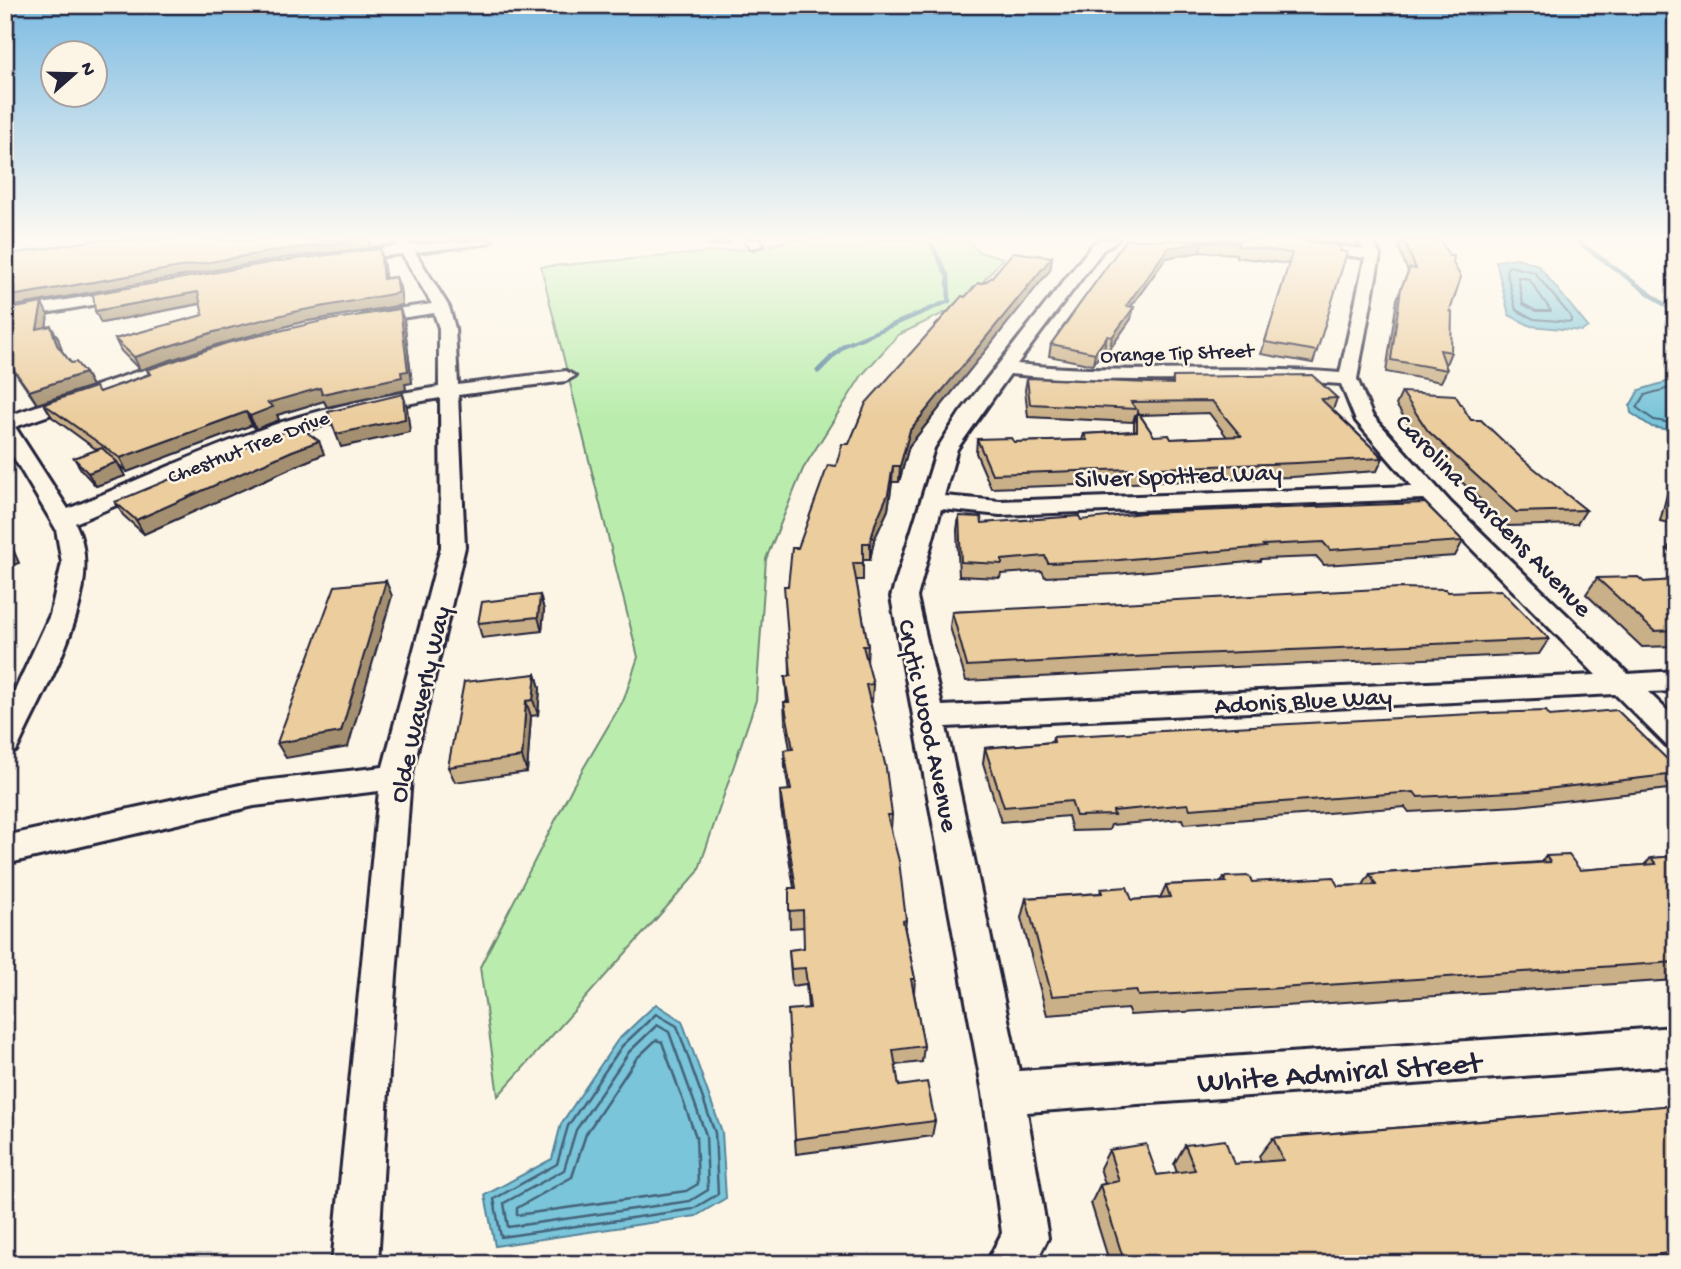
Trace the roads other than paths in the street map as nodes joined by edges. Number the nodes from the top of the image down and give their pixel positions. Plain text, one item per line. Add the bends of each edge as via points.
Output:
1 (97, 299) edge
2 (436, 299) edge
3 (1059, 299) edge
4 (1361, 299) edge
5 (441, 307) junction
6 (5, 315) edge
7 (349, 321) edge
8 (206, 355) edge
9 (1007, 368) junction
10 (566, 376) dead end
11 (1348, 379) junction
12 (449, 392) junction
13 (5, 425) edge
14 (1428, 492) junction
15 (931, 501) junction
16 (62, 520) junction
17 (1676, 681) edge
18 (1623, 684) junction
19 (930, 717) junction
20 (1676, 737) edge
21 (5, 743) edge
22 (397, 777) junction
23 (5, 850) edge
24 (1676, 1046) edge
25 (1003, 1093) junction
26 (355, 1264) edge
27 (1009, 1264) edge

1 - 6 street
2 - 5 street, Olde Waverly Way
3 - 9 street, Crytic Wood Avenue
4 - 11 street
5 - 7 street
5 - 12 street, Olde Waverly Way via 448,337
8 - 13 street
9 - 11 street, Orange Tip Street via 1101,378 1244,372
9 - 15 street, Crytic Wood Avenue via 947,449
10 - 12 street, Chestnut Tree Drive
11 - 14 street, Carolina Gardens Avenue via 1363,417
12 - 16 street, Chestnut Tree Drive via 373,404 292,426
12 - 22 street, Olde Waverly Way via 453,547
13 - 16 street
14 - 15 street, Silver Spotted Way via 1000,508
14 - 18 street, Carolina Gardens Avenue
15 - 19 street, Crytic Wood Avenue via 904,597
16 - 21 street via 74,552 70,593
17 - 18 street, Adonis Blue Way
18 - 19 street, Adonis Blue Way
18 - 20 street, Carolina Gardens Avenue
19 - 25 street, Crytic Wood Avenue
22 - 23 street via 254,794
22 - 26 street, Olde Waverly Way
24 - 25 street, White Admiral Street
25 - 27 street, Crytic Wood Avenue via 1025,1238

